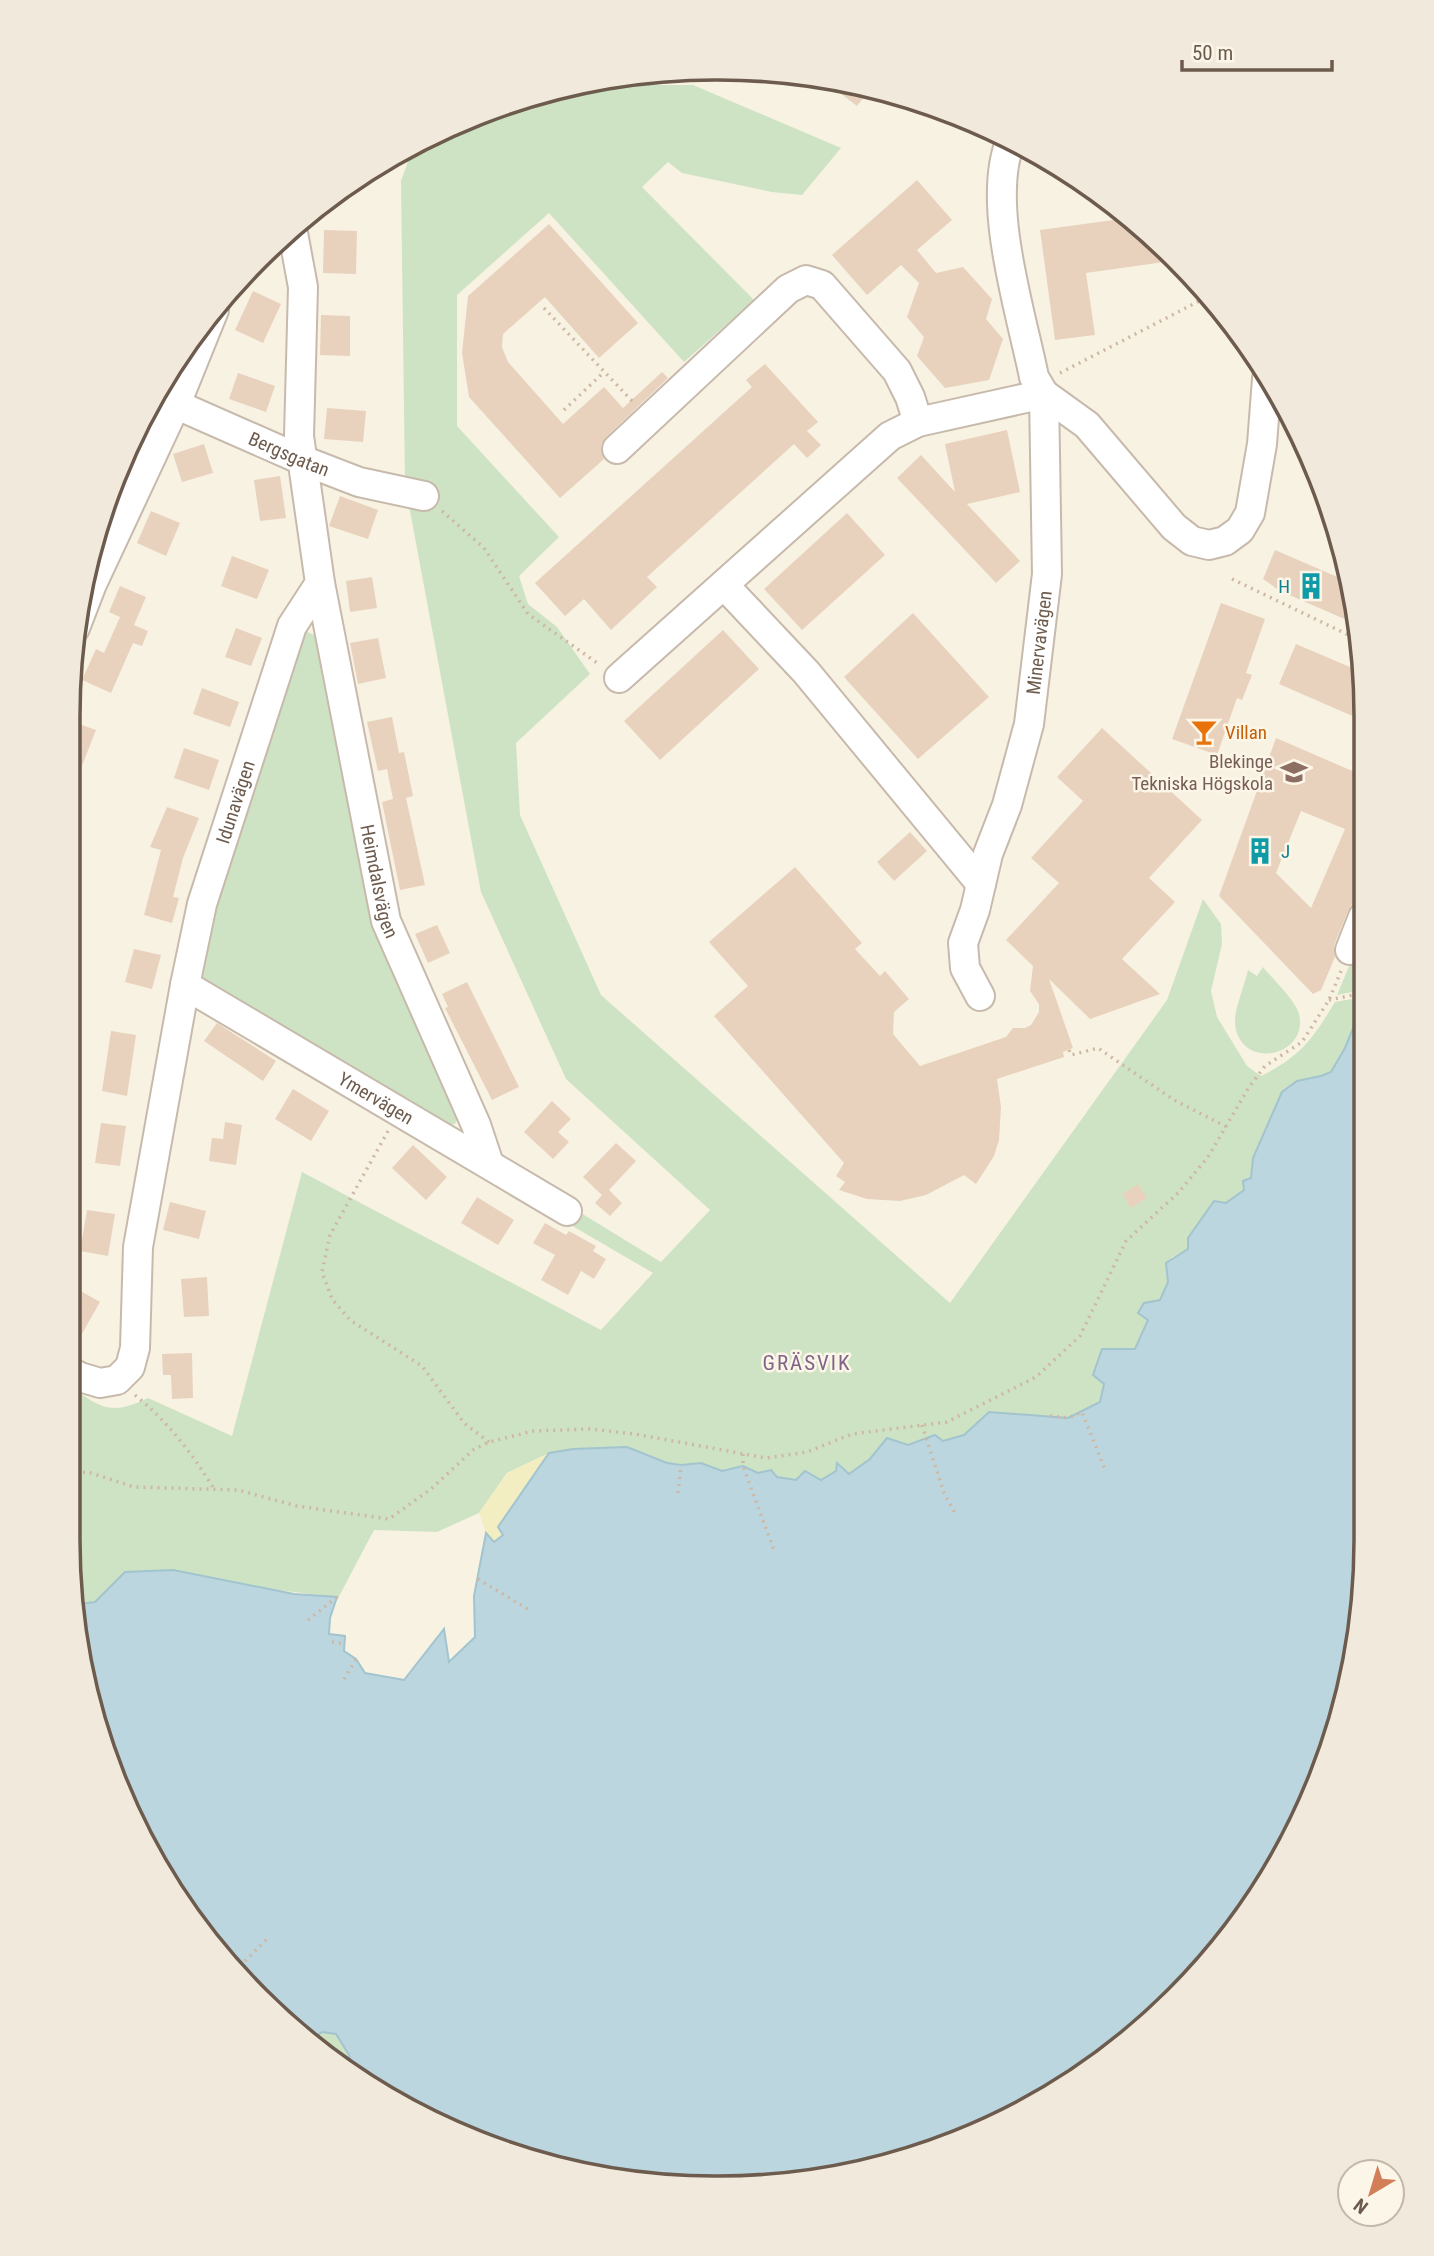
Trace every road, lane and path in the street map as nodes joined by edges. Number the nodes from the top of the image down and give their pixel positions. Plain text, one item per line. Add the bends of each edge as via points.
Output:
1 (1007, 150) edge
2 (294, 241) edge
3 (1199, 301) edge
4 (544, 308) dead end
5 (604, 372) junction
6 (181, 374) edge
7 (1039, 386) junction
8 (1266, 395) edge
9 (168, 400) edge
10 (564, 410) dead end
11 (649, 419) junction
12 (918, 422) junction
13 (617, 449) dead end
14 (302, 460) junction
15 (424, 496) joint
16 (98, 569) edge
17 (1232, 579) dead end
18 (320, 583) junction
19 (724, 585) junction
20 (1348, 635) edge
21 (619, 678) joint
22 (981, 884) junction
23 (1354, 940) edge
24 (1350, 950) joint
25 (184, 985) junction
26 (1354, 995) edge
27 (980, 996) dead end
28 (1329, 1000) junction
29 (1069, 1050) dead end
30 (399, 1111) junction
31 (1227, 1127) junction
32 (489, 1164) junction
33 (567, 1211) dead end
34 (80, 1377) edge
35 (117, 1380) junction
36 (1050, 1416) dead end
37 (922, 1425) junction
38 (489, 1442) junction
39 (743, 1454) junction
40 (681, 1465) dead end
41 (1106, 1472) dead end
42 (80, 1473) edge
43 (214, 1489) junction
44 (678, 1493) dead end
45 (955, 1513) dead end
46 (775, 1553) dead end
47 (478, 1579) dead end
48 (337, 1597) dead end
49 (531, 1611) dead end
50 (308, 1620) dead end
51 (332, 1642) dead end
52 (345, 1643) dead end
53 (356, 1659) dead end
54 (344, 1679) dead end
55 (267, 1939) dead end
56 (242, 1964) edge

1 - 7 street, Minervavägen via 1001,204 1004,233
2 - 14 street via 303,287
3 - 7 path
4 - 5 path
5 - 10 path
5 - 11 path
6 - 9 street
7 - 8 street via 1087,425 1174,527 1192,541 1209,545 1240,530 1250,513
7 - 12 street
7 - 22 street, Minervavägen via 1047,575 1029,724
9 - 14 street, Bergsgatan
9 - 16 street
11 - 12 street via 788,289 806,280 822,285 897,371
11 - 13 street
12 - 19 street via 890,436
14 - 15 street, Bergsgatan via 359,482
14 - 18 street
15 - 21 path via 484,548 528,614
17 - 20 path
18 - 25 street, Idunavägen via 292,626 202,904
18 - 32 street, Heimdalsvägen via 386,921
19 - 21 street
19 - 22 street via 806,672
22 - 27 street, Minervavägen via 963,943 965,968
23 - 24 street
24 - 28 path
25 - 30 street, Ymervägen
25 - 35 street, Idunavägen via 138,1247 135,1348 130,1367
26 - 28 path
28 - 31 path via 1302,1042 1265,1066
29 - 31 path via 1071,1055 1098,1048 1174,1100
30 - 32 street, Ymervägen
30 - 38 path via 330,1235 322,1272 332,1299 350,1320 422,1366 464,1423
31 - 37 path via 1179,1192 1126,1241 1080,1336 1036,1377 947,1422
32 - 33 street, Ymervägen
34 - 35 street via 100,1383
35 - 43 path via 163,1418
36 - 41 path via 1069,1418 1082,1412
37 - 39 path via 852,1434 807,1452 766,1458
37 - 45 path
38 - 39 path via 533,1431 590,1429
38 - 43 path via 389,1519
39 - 46 path via 743,1466
40 - 44 path
42 - 43 path via 134,1487
47 - 49 path
48 - 50 path
51 - 52 path
53 - 54 path
55 - 56 path

